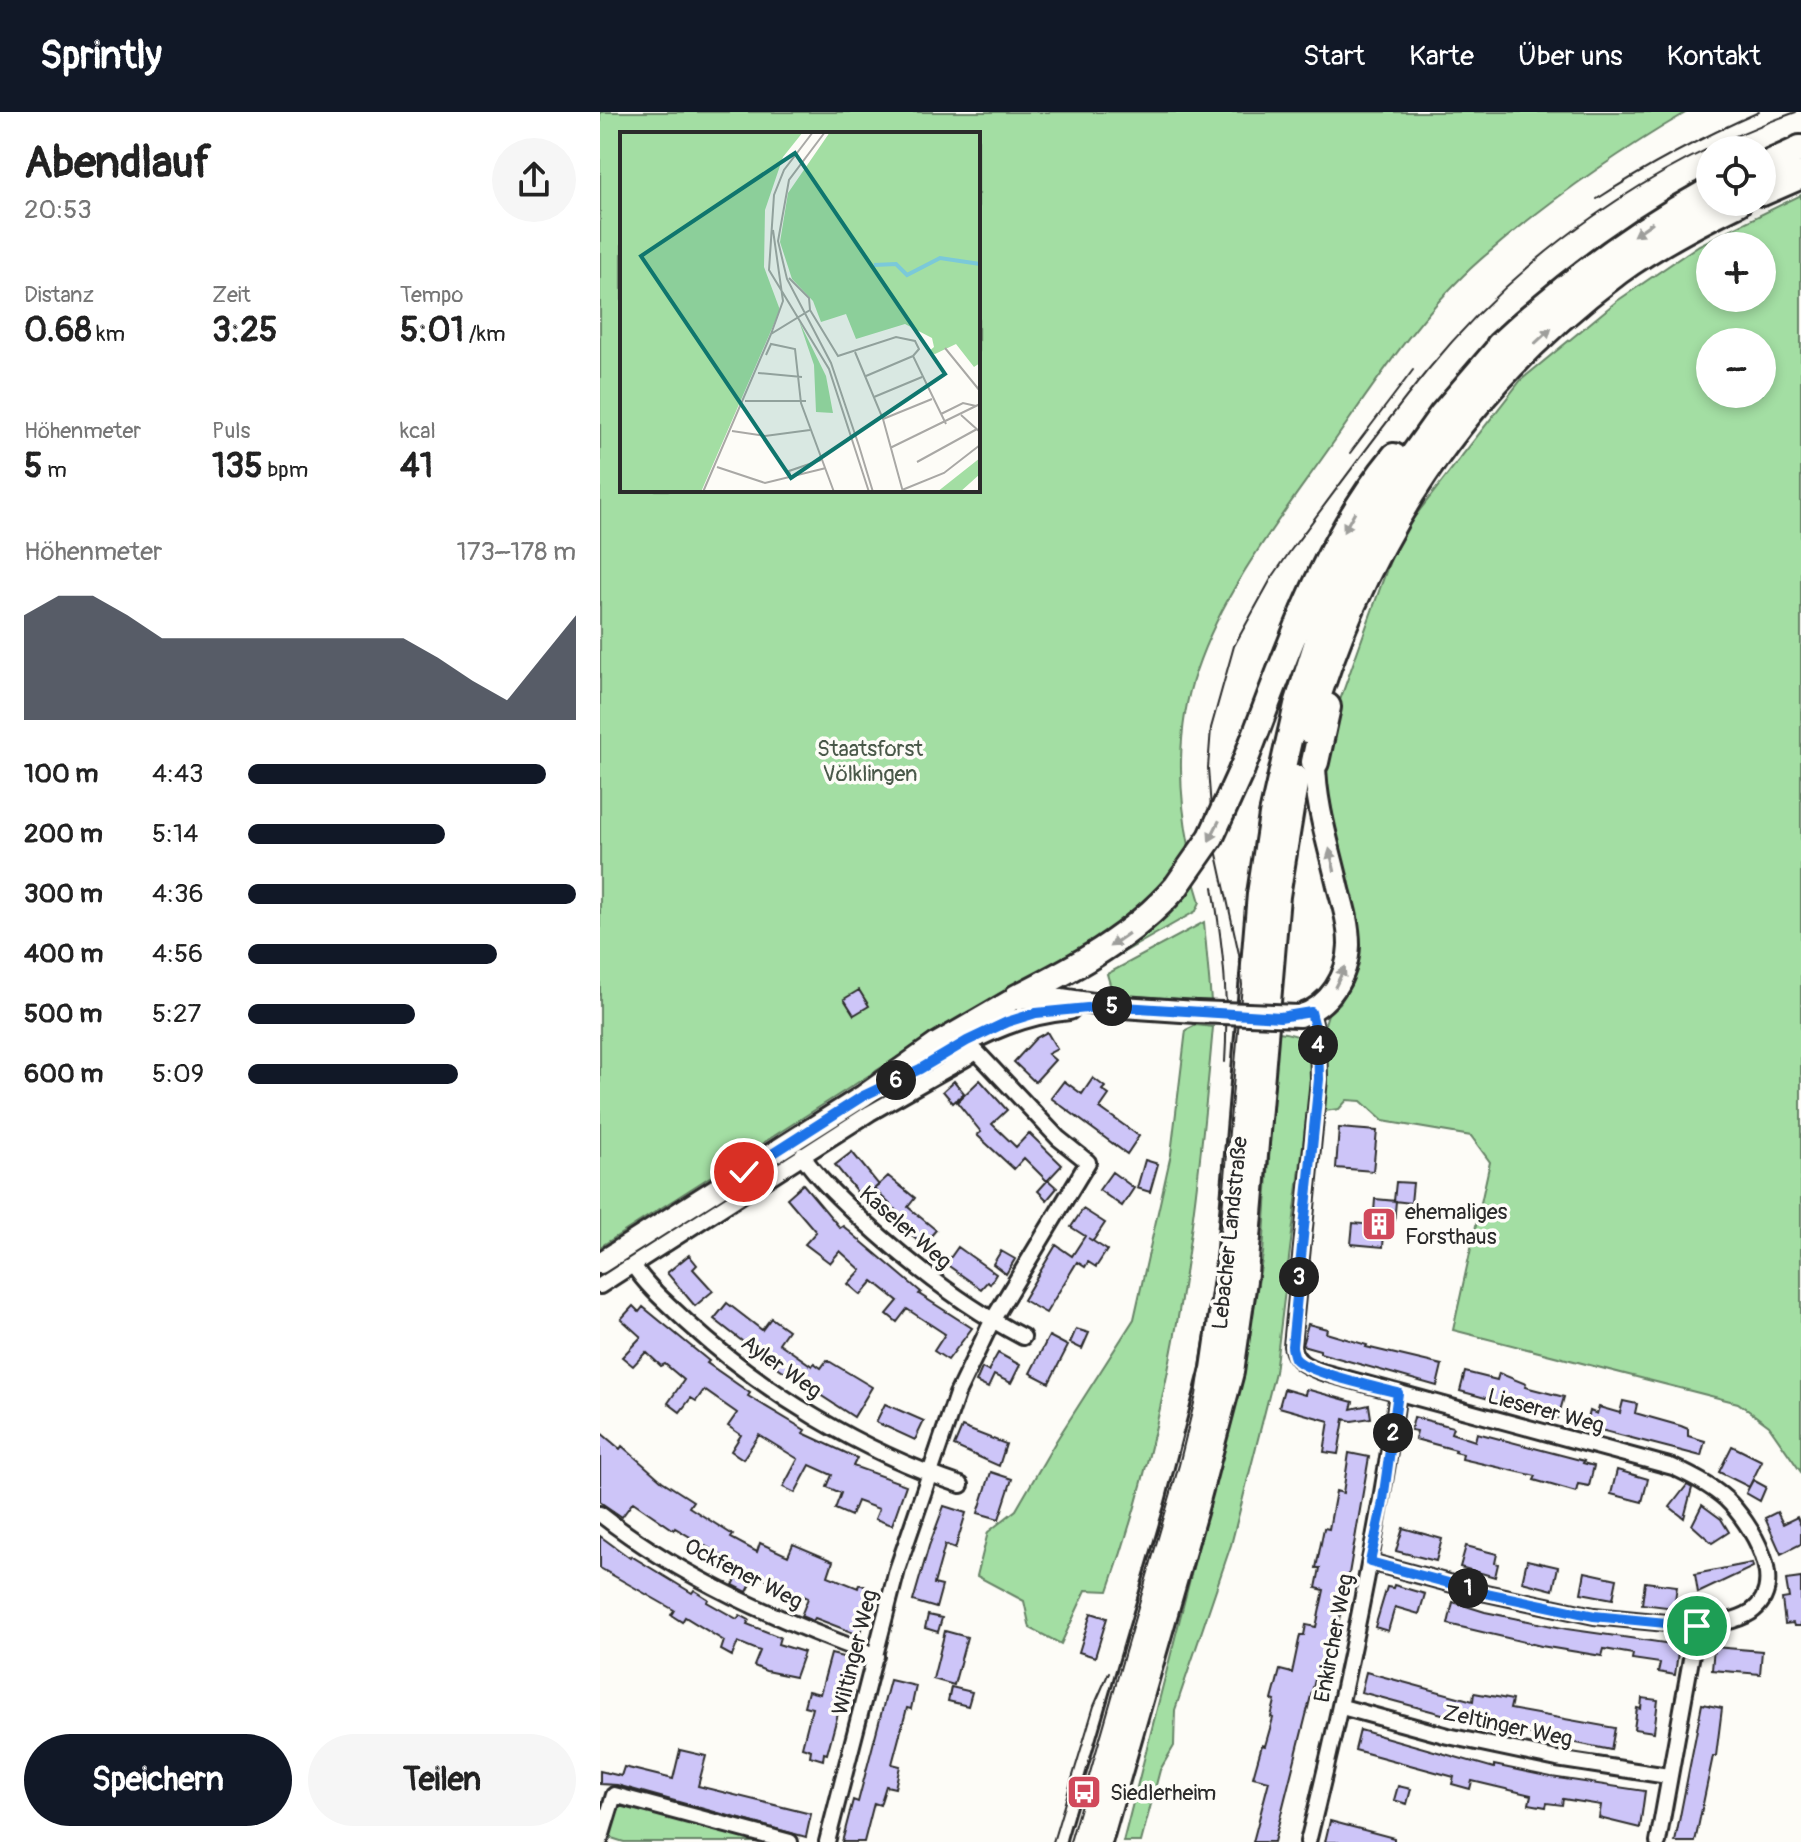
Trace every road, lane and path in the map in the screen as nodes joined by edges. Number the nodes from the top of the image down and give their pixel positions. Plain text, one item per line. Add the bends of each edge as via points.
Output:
1 (1800, 149) edge
2 (1776, 160) edge
3 (1801, 175) edge
4 (1776, 186) edge
5 (1696, 198) edge
6 (1711, 216) edge
7 (1509, 336) junction
8 (1331, 656) junction
9 (1307, 729) joint
10 (1315, 762) joint
11 (1017, 997) junction
12 (1108, 1006) junction
13 (1305, 1014) junction
14 (972, 1046) junction
15 (863, 1096) junction
16 (802, 1155) junction
17 (600, 1263) edge
18 (633, 1265) junction
19 (600, 1286) edge
20 (992, 1321) junction
21 (1023, 1337) dead end
22 (1398, 1393) junction
23 (928, 1474) junction
24 (961, 1485) dead end
25 (600, 1514) edge
26 (1370, 1562) junction
27 (1697, 1626) junction
28 (876, 1656) junction
29 (1342, 1707) junction
30 (1668, 1776) junction
31 (600, 1841) edge
32 (790, 1842) edge
33 (827, 1842) edge
34 (1080, 1842) edge
35 (1099, 1842) edge
36 (1308, 1842) edge
37 (1658, 1842) edge

1 - 2 highway
3 - 4 highway
5 -> 7 highway via 1591,265
8 -> 6 highway via 1391,523 1440,448 1487,391 1619,270
7 -> 11 highway, bridge via 1436,405 1357,508 1323,567 1211,837 1176,887 1128,934
7 - 34 highway, Lebacher Landstraße via 1398,476 1346,568 1297,705 1260,894 1229,1257 1214,1369
8 - 9 highway
8 - 10 highway
9 - 35 highway, Lebacher Landstraße via 1277,896 1245,1273 1231,1372
13 -> 10 main road via 1324,1002 1340,981 1349,945
11 - 12 main road
11 - 15 main road via 936,1044
12 - 13 main road, bridge
12 - 14 main road via 1036,1013 1007,1022
13 - 22 street, Lieserer Weg via 1318,1039 1319,1079 1292,1346 1301,1364
14 - 15 main road
14 - 16 street
14 - 20 street, Wiltinger Weg via 1058,1138 1088,1162
15 - 17 main road
16 - 18 street
16 - 20 street, Kaseler Weg via 885,1241
18 - 19 street
18 - 23 street, Ayler Weg via 649,1287 752,1375 857,1440
20 - 21 street
20 - 23 street, Wiltinger Weg via 957,1394
22 - 26 street, Enkircher Weg
22 - 27 street, Lieserer Weg via 1673,1467 1725,1499 1761,1551 1766,1592 1750,1612
23 - 24 street
23 - 28 street, Wiltinger Weg
25 - 28 street, Ockfener Weg via 725,1592
26 - 27 street, Lieserer Weg via 1594,1616
26 - 29 street, Enkircher Weg
27 - 30 street
28 - 33 street, Wiltinger Weg
29 - 30 street, Zeltinger Weg via 1516,1751
29 - 36 street, Enkircher Weg
30 - 37 street
31 - 32 street via 614,1795

